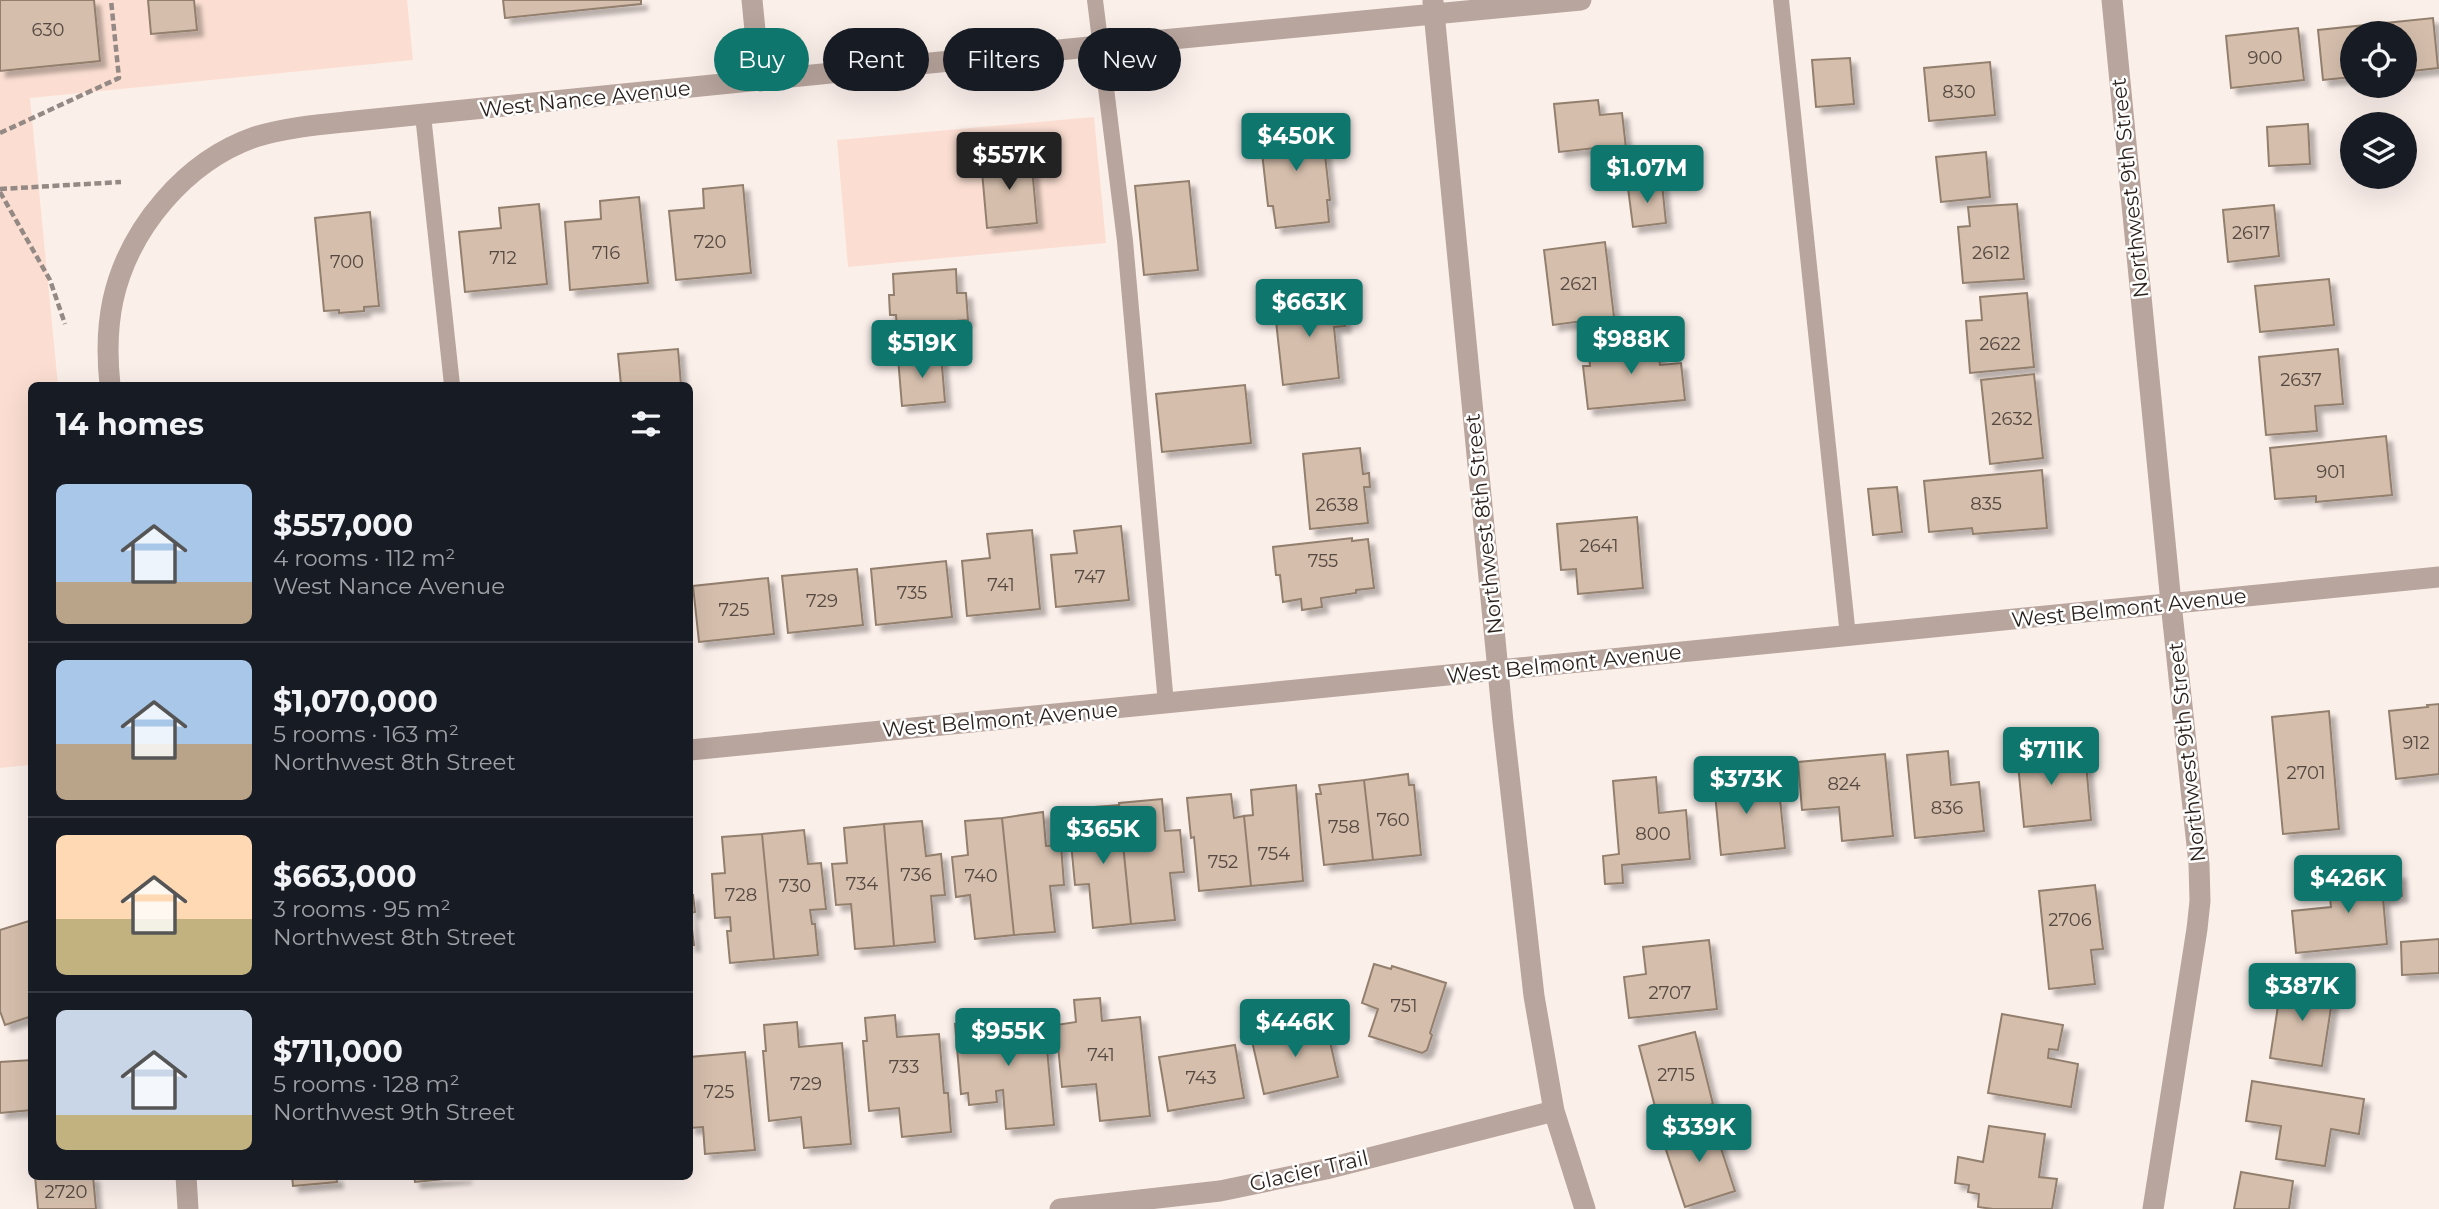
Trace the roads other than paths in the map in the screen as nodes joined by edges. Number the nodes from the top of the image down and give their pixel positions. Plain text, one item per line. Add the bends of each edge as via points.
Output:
1 (752, 0) edge
2 (1095, 0) edge
3 (1581, 0) edge
4 (1781, 0) edge
5 (2112, 0) edge
6 (1434, 7) edge
7 (755, 28) edge
8 (1097, 28) edge
9 (1181, 36) edge
10 (1078, 48) edge
11 (809, 76) edge
12 (714, 86) edge
13 (1105, 91) edge
14 (423, 115) junction
15 (110, 382) edge
16 (452, 382) edge
17 (2439, 578) edge
18 (2171, 603) junction
19 (1848, 636) junction
20 (1498, 670) junction
21 (1166, 704) junction
22 (693, 750) edge
23 (1554, 1111) junction
24 (186, 1180) edge
25 (188, 1209) edge
26 (1060, 1209) edge
27 (1585, 1209) edge
28 (2153, 1209) edge

1 - 7 street
2 - 8 lane
3 - 6 street, West Nance Avenue
4 - 19 lane
5 - 18 street, Northwest 9th Street
6 - 9 street, West Nance Avenue
6 - 20 street, Northwest 8th Street
10 - 11 street, West Nance Avenue
12 - 14 street, West Nance Avenue
13 - 21 lane via 1125,242
14 - 15 street, West Nance Avenue via 311,126 256,137 209,160 183,181 157,208 124,265 108,332
14 - 16 lane
17 - 18 street, West Belmont Avenue
18 - 19 street, West Belmont Avenue
18 - 28 street, Northwest 9th Street via 2200,901
19 - 20 street, West Belmont Avenue
20 - 21 street, West Belmont Avenue
20 - 23 street, Northwest 8th Street via 1534,996
21 - 22 street, West Belmont Avenue
23 - 26 street, Glacier Trail via 1220,1192
23 - 27 street, Northwest 8th Street
24 - 25 street

